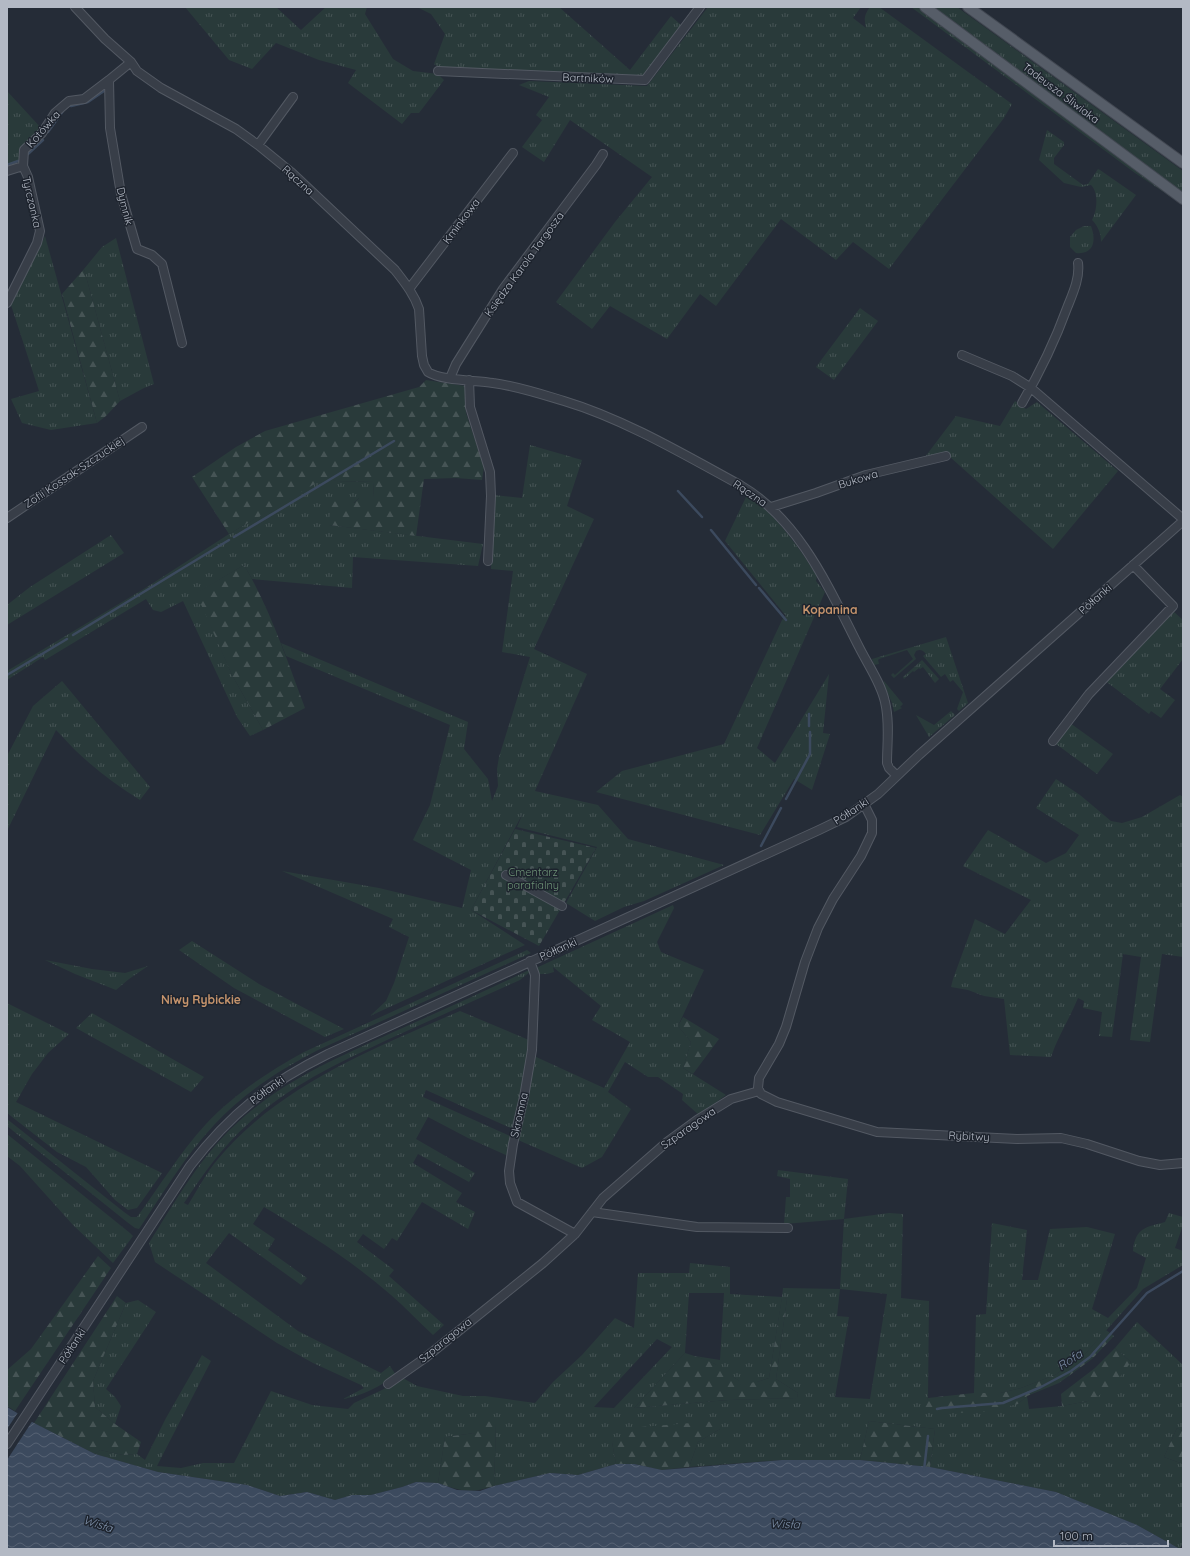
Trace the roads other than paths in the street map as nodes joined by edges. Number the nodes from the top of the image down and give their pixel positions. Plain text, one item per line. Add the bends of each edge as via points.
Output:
1 (75, 7) edge
2 (700, 7) edge
3 (925, 7) edge
4 (968, 7) edge
5 (131, 62) junction
6 (438, 71) dead end
7 (109, 80) junction
8 (293, 98) dead end
9 (258, 145) junction
10 (513, 153) dead end
11 (603, 154) dead end
12 (1183, 163) edge
13 (23, 166) junction
14 (7, 171) edge
15 (1183, 199) edge
16 (1078, 263) dead end
17 (409, 289) junction
18 (7, 303) edge
19 (182, 343) dead end
20 (962, 355) dead end
21 (450, 378) junction
22 (469, 380) junction
23 (1031, 388) junction
24 (1022, 402) dead end
25 (142, 427) dead end
26 (946, 456) dead end
27 (771, 507) junction
28 (7, 518) edge
29 (1183, 520) edge
30 (488, 561) dead end
31 (1133, 565) junction
32 (1053, 741) dead end
33 (897, 776) junction
34 (864, 804) junction
35 (506, 876) dead end
36 (562, 906) dead end
37 (530, 961) junction
38 (759, 1091) junction
39 (1183, 1163) edge
40 (592, 1212) junction
41 (788, 1228) dead end
42 (575, 1234) junction
43 (388, 1384) dead end
44 (7, 1444) edge

1 - 5 street, Rączna via 104,39
2 - 6 street, Bartników via 645,80
3 - 15 main road, Tadeusza Śliwiaka
4 - 12 main road, Tadeusza Śliwiaka
5 - 7 street
5 - 9 street, Rączna via 137,71 161,88 236,129
7 - 13 street, Kotówka via 84,99 69,101 55,113 42,133 24,150
7 - 19 street, Dymnik via 110,128 123,202 137,249 152,255 162,264
8 - 9 street
9 - 17 street, Rączna via 291,172 390,265
10 - 17 street, Kminkowa
11 - 21 street, Księdza Karola Targosza via 503,289 456,364
13 - 14 street
13 - 18 street, Tyrczanka via 28,177 40,232
16 - 23 street via 1079,273 1063,320
17 - 21 street, Rączna via 419,310 425,368 437,376
20 - 23 street via 1012,376
21 - 22 street, Rączna
22 - 27 street, Rączna via 516,387 596,412 740,485
22 - 30 street via 470,407 490,472
23 - 24 street
23 - 29 street
25 - 28 street, Zofii Kossak-Szczuckiej
26 - 27 street, Bukowa via 866,475
27 - 33 street, Rączna via 813,558 881,691 886,711 887,763
29 - 31 street, Półłanki
31 - 32 street via 1173,606 1089,694
31 - 33 street, Półłanki
33 - 34 street, Półłanki
34 - 37 street, Półłanki via 846,817 819,830
34 - 38 street via 872,820 872,833 861,856 832,899 818,928 786,1027 760,1075
35 - 36 street
37 - 42 street, Skromna via 535,975 532,1050 513,1144 510,1182 517,1202
37 - 44 street, Półłanki via 292,1073 259,1095 226,1123 183,1176
38 - 39 street, Rybitwy via 777,1102 877,1132 1017,1139 1061,1138 1139,1161 1160,1165
38 - 40 street, Szparagowa via 731,1099 673,1137 603,1198
40 - 41 street via 697,1227
40 - 42 street, Szparagowa
42 - 43 street, Szparagowa via 425,1358

